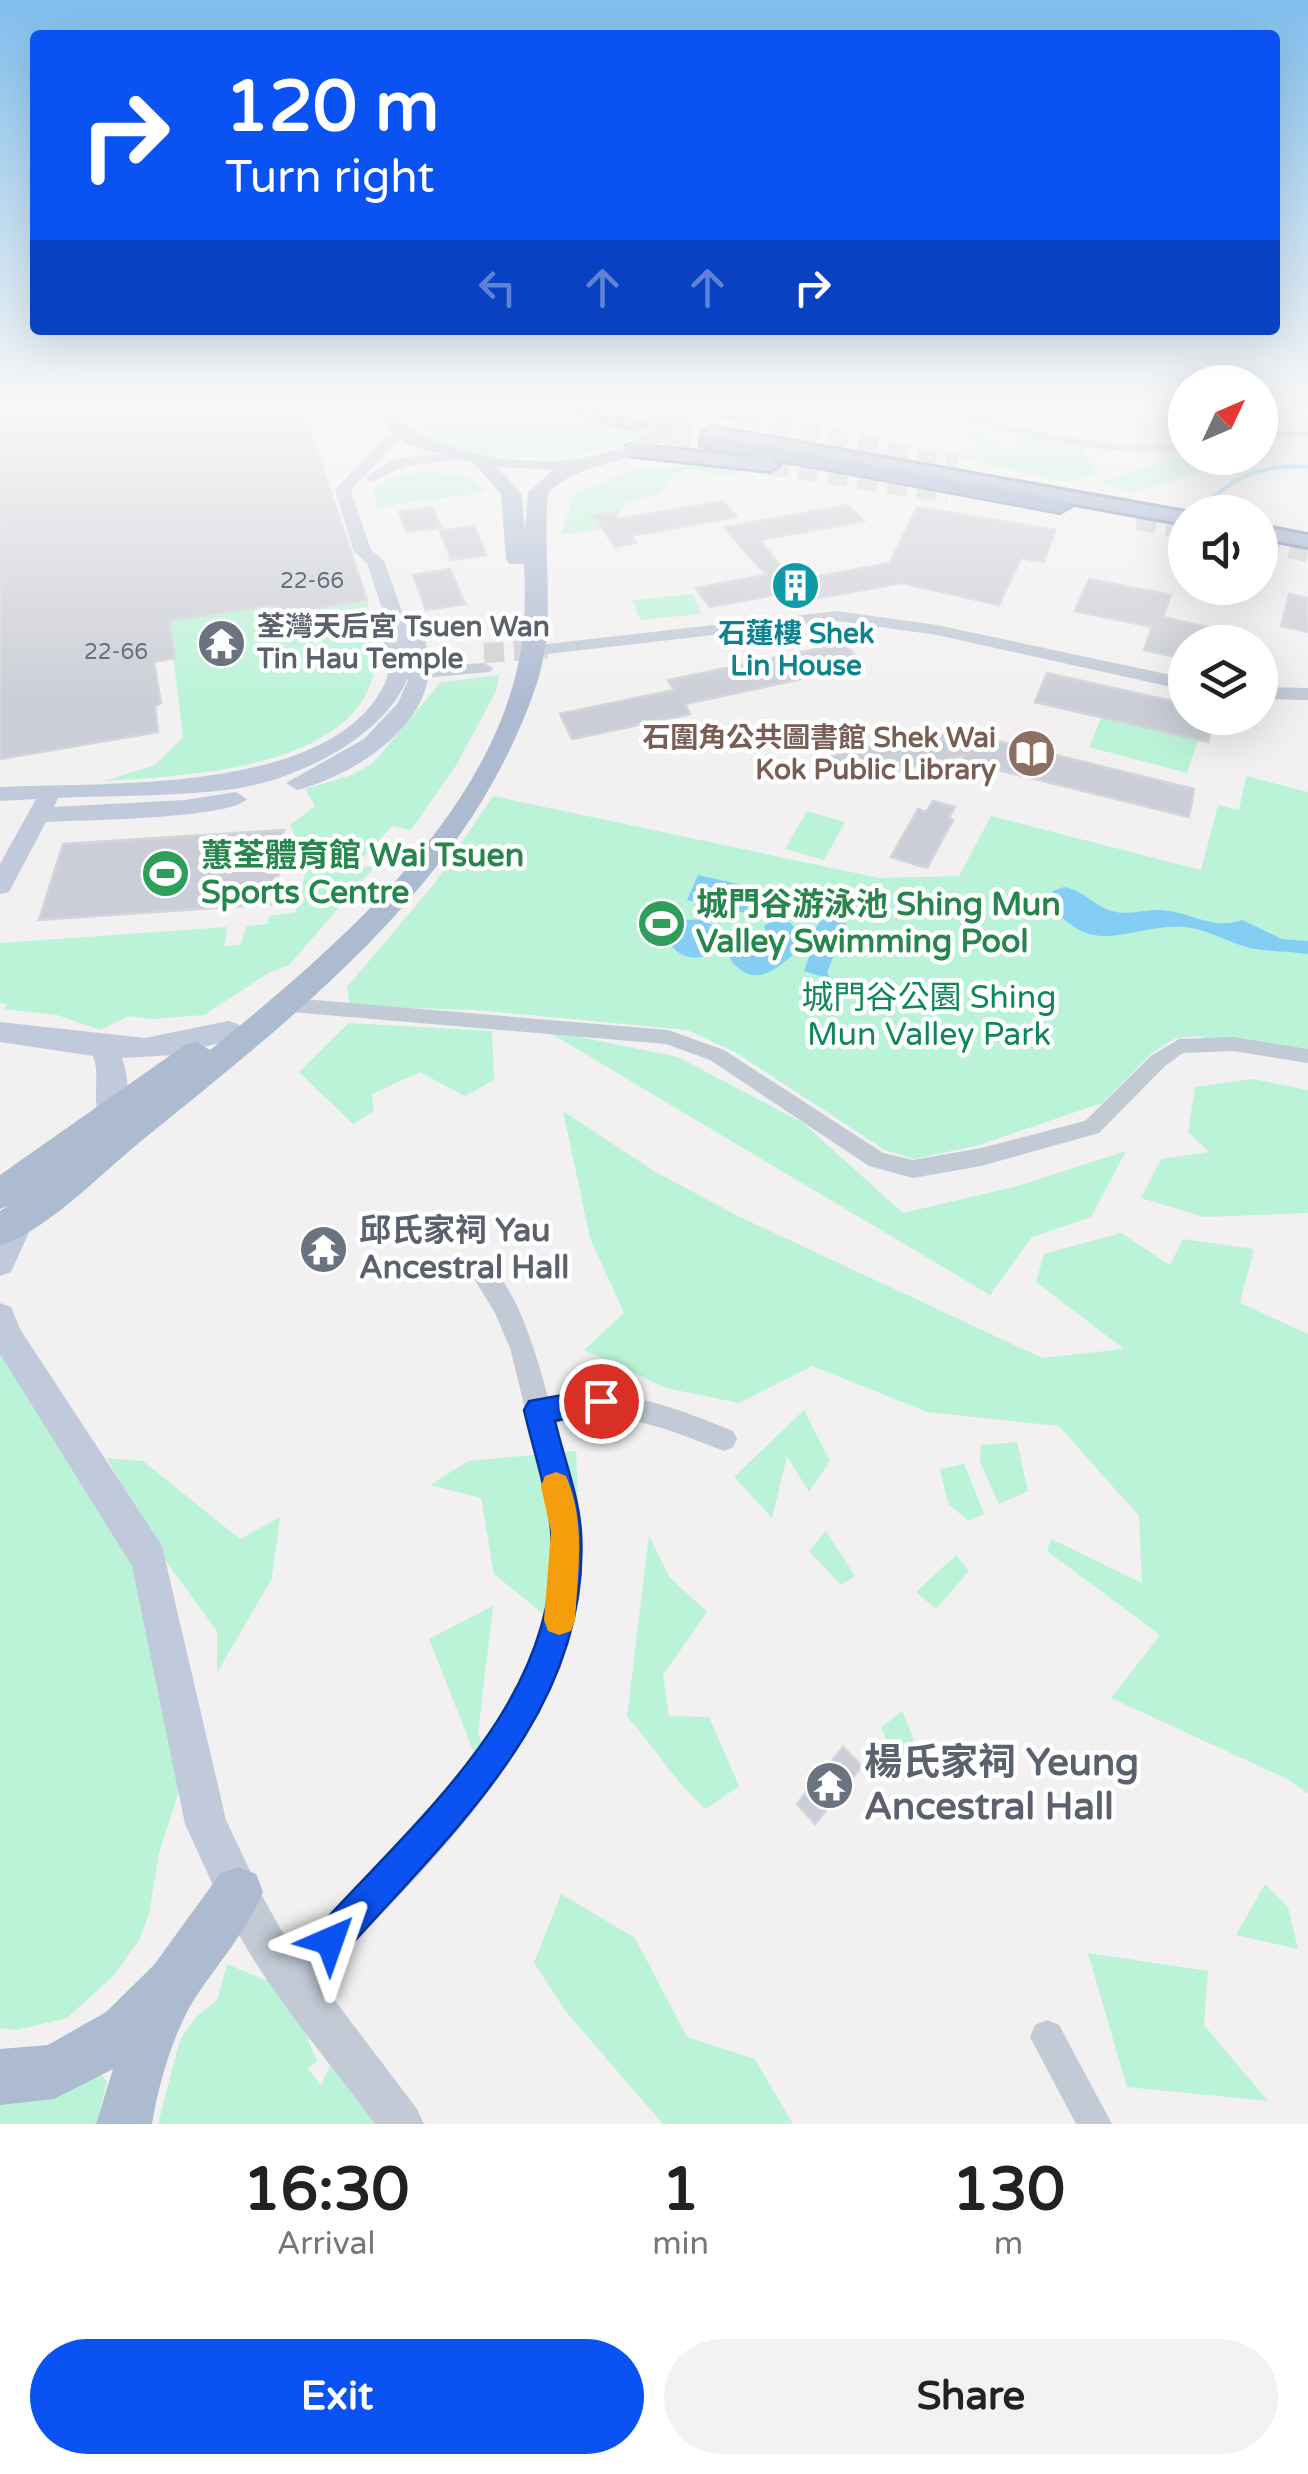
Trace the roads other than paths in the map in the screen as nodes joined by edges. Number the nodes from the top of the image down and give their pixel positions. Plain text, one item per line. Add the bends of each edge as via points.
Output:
1 (348, 505) edge
2 (362, 505) edge
3 (512, 505) edge
4 (538, 505) edge
5 (1079, 505) edge
6 (1093, 505) edge
7 (1168, 516) tunnel mouth
8 (1137, 520) tunnel mouth
9 (1278, 535) edge
10 (1308, 541) edge
11 (374, 561) junction
12 (546, 655) tunnel mouth
13 (484, 661) tunnel mouth
14 (411, 666) junction
15 (1168, 680) edge
16 (1278, 693) edge
17 (1308, 694) edge
18 (51, 792) junction
19 (0, 794) edge
20 (38, 815) junction
21 (0, 886) edge
22 (291, 1005) junction
23 (228, 1031) junction
24 (0, 1032) edge
25 (102, 1046) junction
26 (1308, 1056) edge
27 (110, 1111) junction
28 (8, 1213) edge
29 (0, 1263) edge
30 (481, 1272) dead end
31 (2, 1327) edge
32 (538, 1410) junction
33 (724, 1438) dead end
34 (238, 1892) junction
35 (294, 1979) junction
36 (172, 1984) junction
37 (1048, 2037) dead end
38 (0, 2077) edge
39 (124, 2124) edge
40 (402, 2124) edge
41 (1095, 2124) edge

1 - 11 main road via 363,552
2 - 11 main road via 378,549
3 - 23 main road via 519,591 514,644 492,712 453,785 397,862 327,940
4 - 22 main road via 535,646 494,752 462,808 398,893
5 - 8 highway
6 - 7 highway
9 - 10 highway
11 - 14 main road via 395,617 391,627
12 - 15 street via 896,622
13 - 14 street
14 - 18 main road via 354,734 285,768 235,782
14 - 20 main road via 404,710 378,740 299,782 186,807
16 - 17 street
18 - 19 main road
18 - 20 main road
20 - 21 main road
22 - 26 street via 668,1036 717,1055 877,1160 913,1169 1092,1128 1179,1046 1233,1044
22 - 28 main road
23 - 25 main road via 166,1046
23 - 27 main road
24 - 25 main road
25 - 27 main road via 116,1088
27 - 28 main road
28 - 29 main road
30 - 32 street via 499,1293
31 - 34 main road via 148,1559 206,1824
32 - 33 street via 620,1403
32 - 35 street via 566,1532 550,1657 495,1758
34 - 35 street
34 - 36 main road
35 - 40 street
36 - 38 main road via 125,2031 54,2072
36 - 39 main road
37 - 41 street

